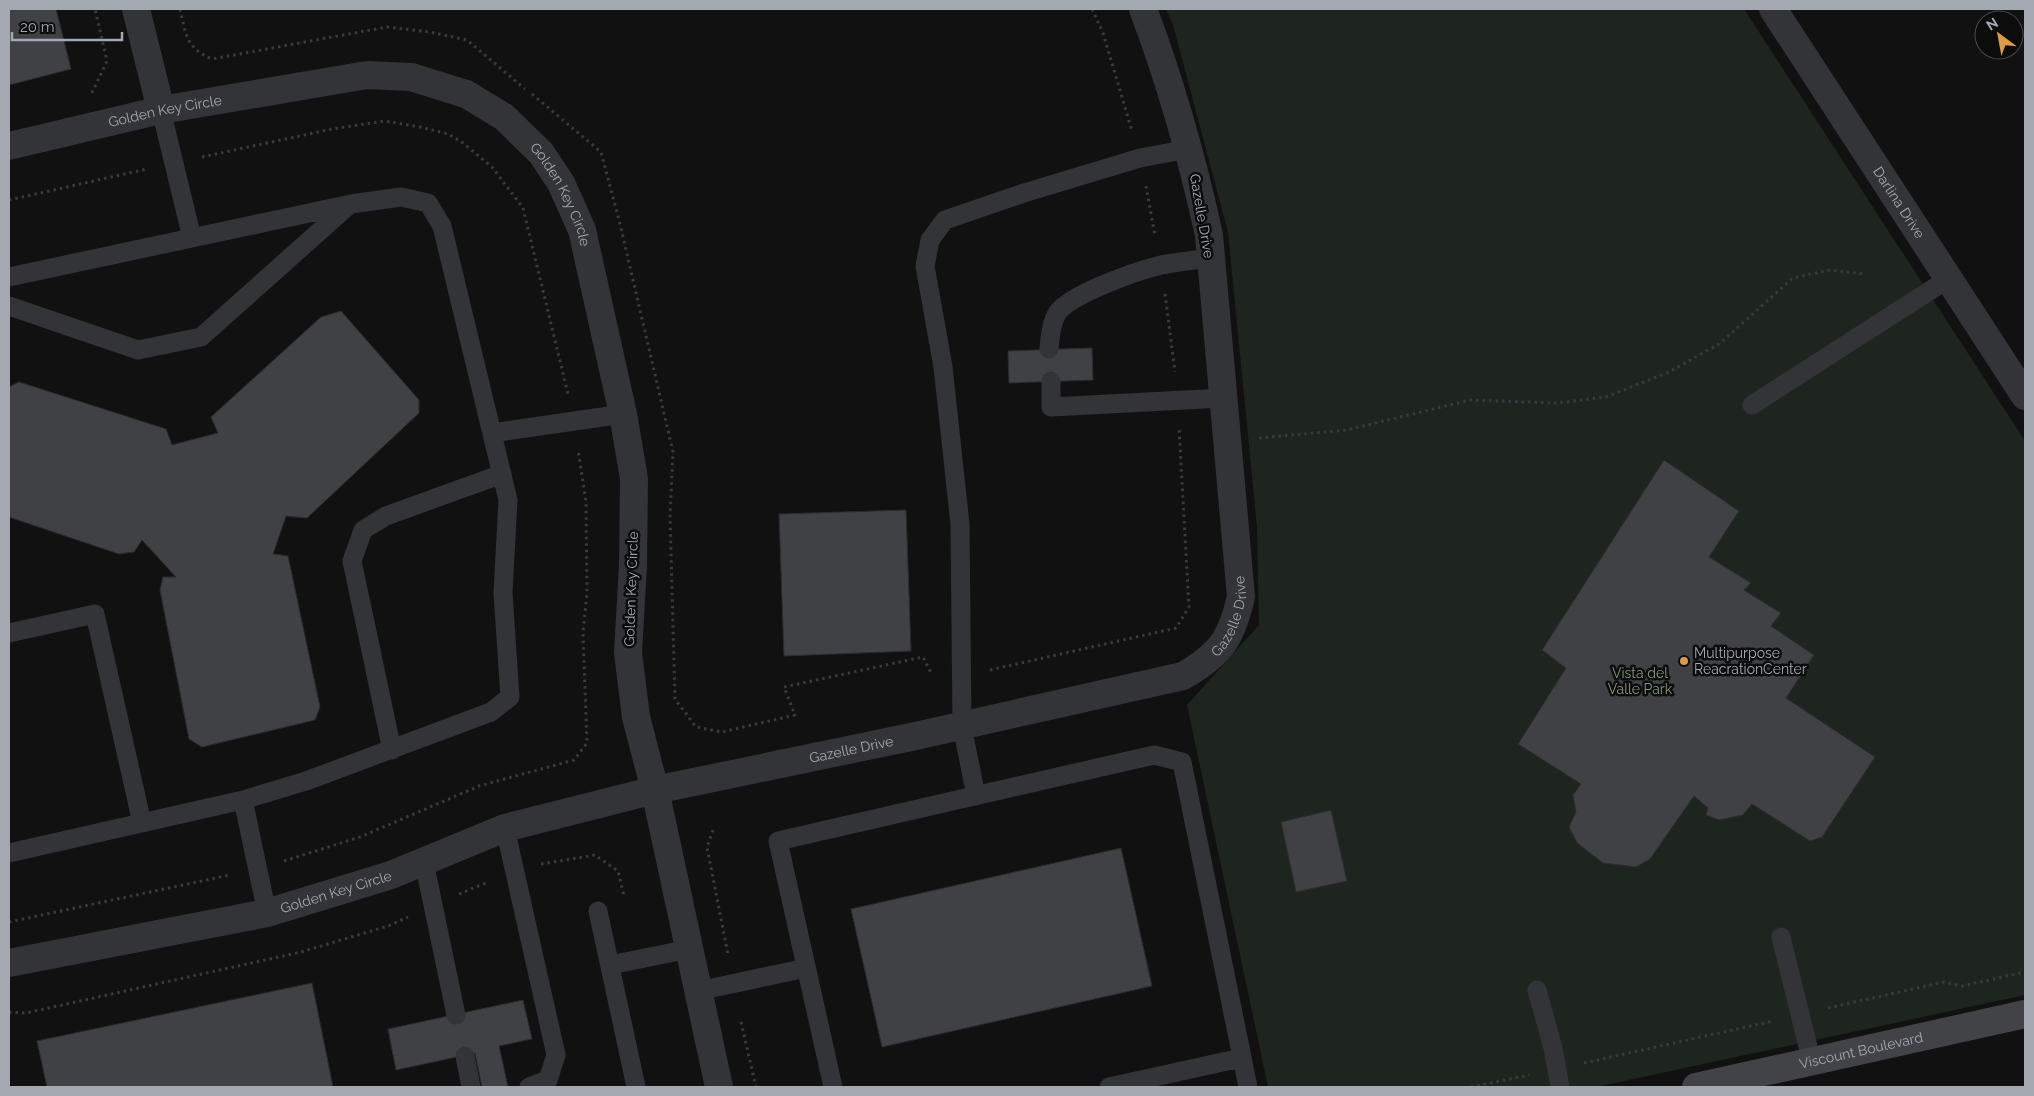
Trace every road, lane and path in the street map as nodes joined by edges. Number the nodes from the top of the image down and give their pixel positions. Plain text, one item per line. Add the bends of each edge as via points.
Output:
1 (95, 9) edge
2 (136, 9) edge
3 (180, 9) edge
4 (1092, 9) edge
5 (1143, 9) edge
6 (1773, 9) edge
7 (91, 94) dead end
8 (162, 110) junction
9 (9, 146) edge
10 (1188, 148) junction
11 (1140, 158) junction
12 (351, 204) junction
13 (192, 238) junction
14 (1210, 258) junction
15 (1161, 266) junction
16 (1864, 274) dead end
17 (9, 276) edge
18 (1948, 279) junction
19 (9, 306) edge
20 (1049, 349) dead end
21 (1051, 381) dead end
22 (2025, 396) edge
23 (1223, 398) junction
24 (1177, 400) junction
25 (1752, 405) dead end
26 (623, 414) junction
27 (492, 434) junction
28 (1258, 438) dead end
29 (502, 474) junction
30 (9, 633) edge
31 (960, 677) junction
32 (962, 726) junction
33 (392, 750) junction
34 (655, 790) junction
35 (976, 796) junction
36 (243, 800) junction
37 (142, 823) junction
38 (505, 828) junction
39 (9, 853) edge
40 (424, 862) junction
41 (514, 872) junction
42 (625, 900) dead end
43 (433, 906) junction
44 (598, 911) dead end
45 (267, 913) junction
46 (1782, 937) dead end
47 (690, 950) junction
48 (9, 963) edge
49 (610, 966) junction
50 (806, 968) junction
51 (2025, 972) edge
52 (1537, 990) dead end
53 (698, 991) junction
54 (9, 1012) edge
55 (1800, 1014) junction
56 (2025, 1014) edge
57 (456, 1015) dead end
58 (464, 1056) dead end
59 (1241, 1058) junction
60 (1812, 1062) junction
61 (1559, 1078) edge
62 (471, 1087) edge
63 (529, 1087) edge
64 (636, 1087) edge
65 (719, 1087) edge
66 (833, 1087) edge
67 (1109, 1087) edge
68 (1248, 1087) edge
69 (1471, 1087) edge
70 (1696, 1087) edge

1 - 7 path via 107,61
2 - 8 street
3 - 31 path via 188,41 199,53 212,59 386,27 467,40 601,152 673,452 670,516 674,699 696,727 722,732 795,715 784,687 922,658 936,682
4 - 11 path via 1103,32
5 - 10 street, Gazelle Drive via 1163,61
6 - 18 street, Darlina Drive
8 - 9 street, Golden Key Circle
8 - 13 lane
8 - 26 street, Golden Key Circle via 367,75 411,77 466,94 504,117 541,153 561,183 582,230
10 - 11 lane
10 - 14 street, Gazelle Drive via 1209,235
11 - 15 path
11 - 31 lane via 945,220 930,240 925,266 943,367 960,524
12 - 13 lane
12 - 19 lane via 201,337 138,350
12 - 27 lane via 401,197 428,203 442,226
13 - 17 lane
14 - 15 lane
14 - 23 street, Gazelle Drive
15 - 20 lane via 1078,296 1058,312 1050,333
15 - 24 path
16 - 28 path via 1830,270 1793,278 1719,344 1669,372 1606,397 1556,404 1470,400 1347,430
18 - 22 street, Darlina Drive
18 - 25 lane
21 - 24 lane via 1051,407
23 - 24 lane
23 - 32 street, Gazelle Drive via 1241,597 1234,624 1220,648 1207,662 1183,676
24 - 31 path via 1190,607 1176,628
26 - 27 lane
26 - 34 street, Golden Key Circle via 634,479 628,653 636,717
27 - 29 lane
29 - 33 lane via 508,500 503,593 510,697 491,712
29 - 33 lane via 386,516 363,530 352,561
30 - 37 lane via 95,614
31 - 32 lane
32 - 34 street, Gazelle Drive
32 - 35 lane
33 - 36 lane via 306,782
34 - 38 street, Golden Key Circle
34 - 47 street, Golden Key Circle
35 - 50 lane via 778,841
35 - 59 lane via 1154,755 1182,762
36 - 37 lane
36 - 45 lane
37 - 39 lane
38 - 40 street, Golden Key Circle
38 - 41 lane
40 - 43 lane
40 - 45 street, Golden Key Circle
41 - 42 path via 595,855 618,872
41 - 43 path
41 - 63 lane via 556,1055 548,1080
43 - 54 path via 388,926 301,952 26,1013
43 - 57 lane
44 - 49 lane
45 - 48 street, Golden Key Circle
46 - 55 lane
47 - 49 lane
47 - 53 street, Golden Key Circle
49 - 64 lane
50 - 53 lane
50 - 66 lane
51 - 55 path via 1962,986 1944,982
52 - 61 lane
53 - 65 street, Golden Key Circle
55 - 60 lane
55 - 61 path
56 - 60 main road, Viscount Boulevard
58 - 62 lane
59 - 67 lane
59 - 68 lane
60 - 70 main road, Viscount Boulevard
61 - 69 path

